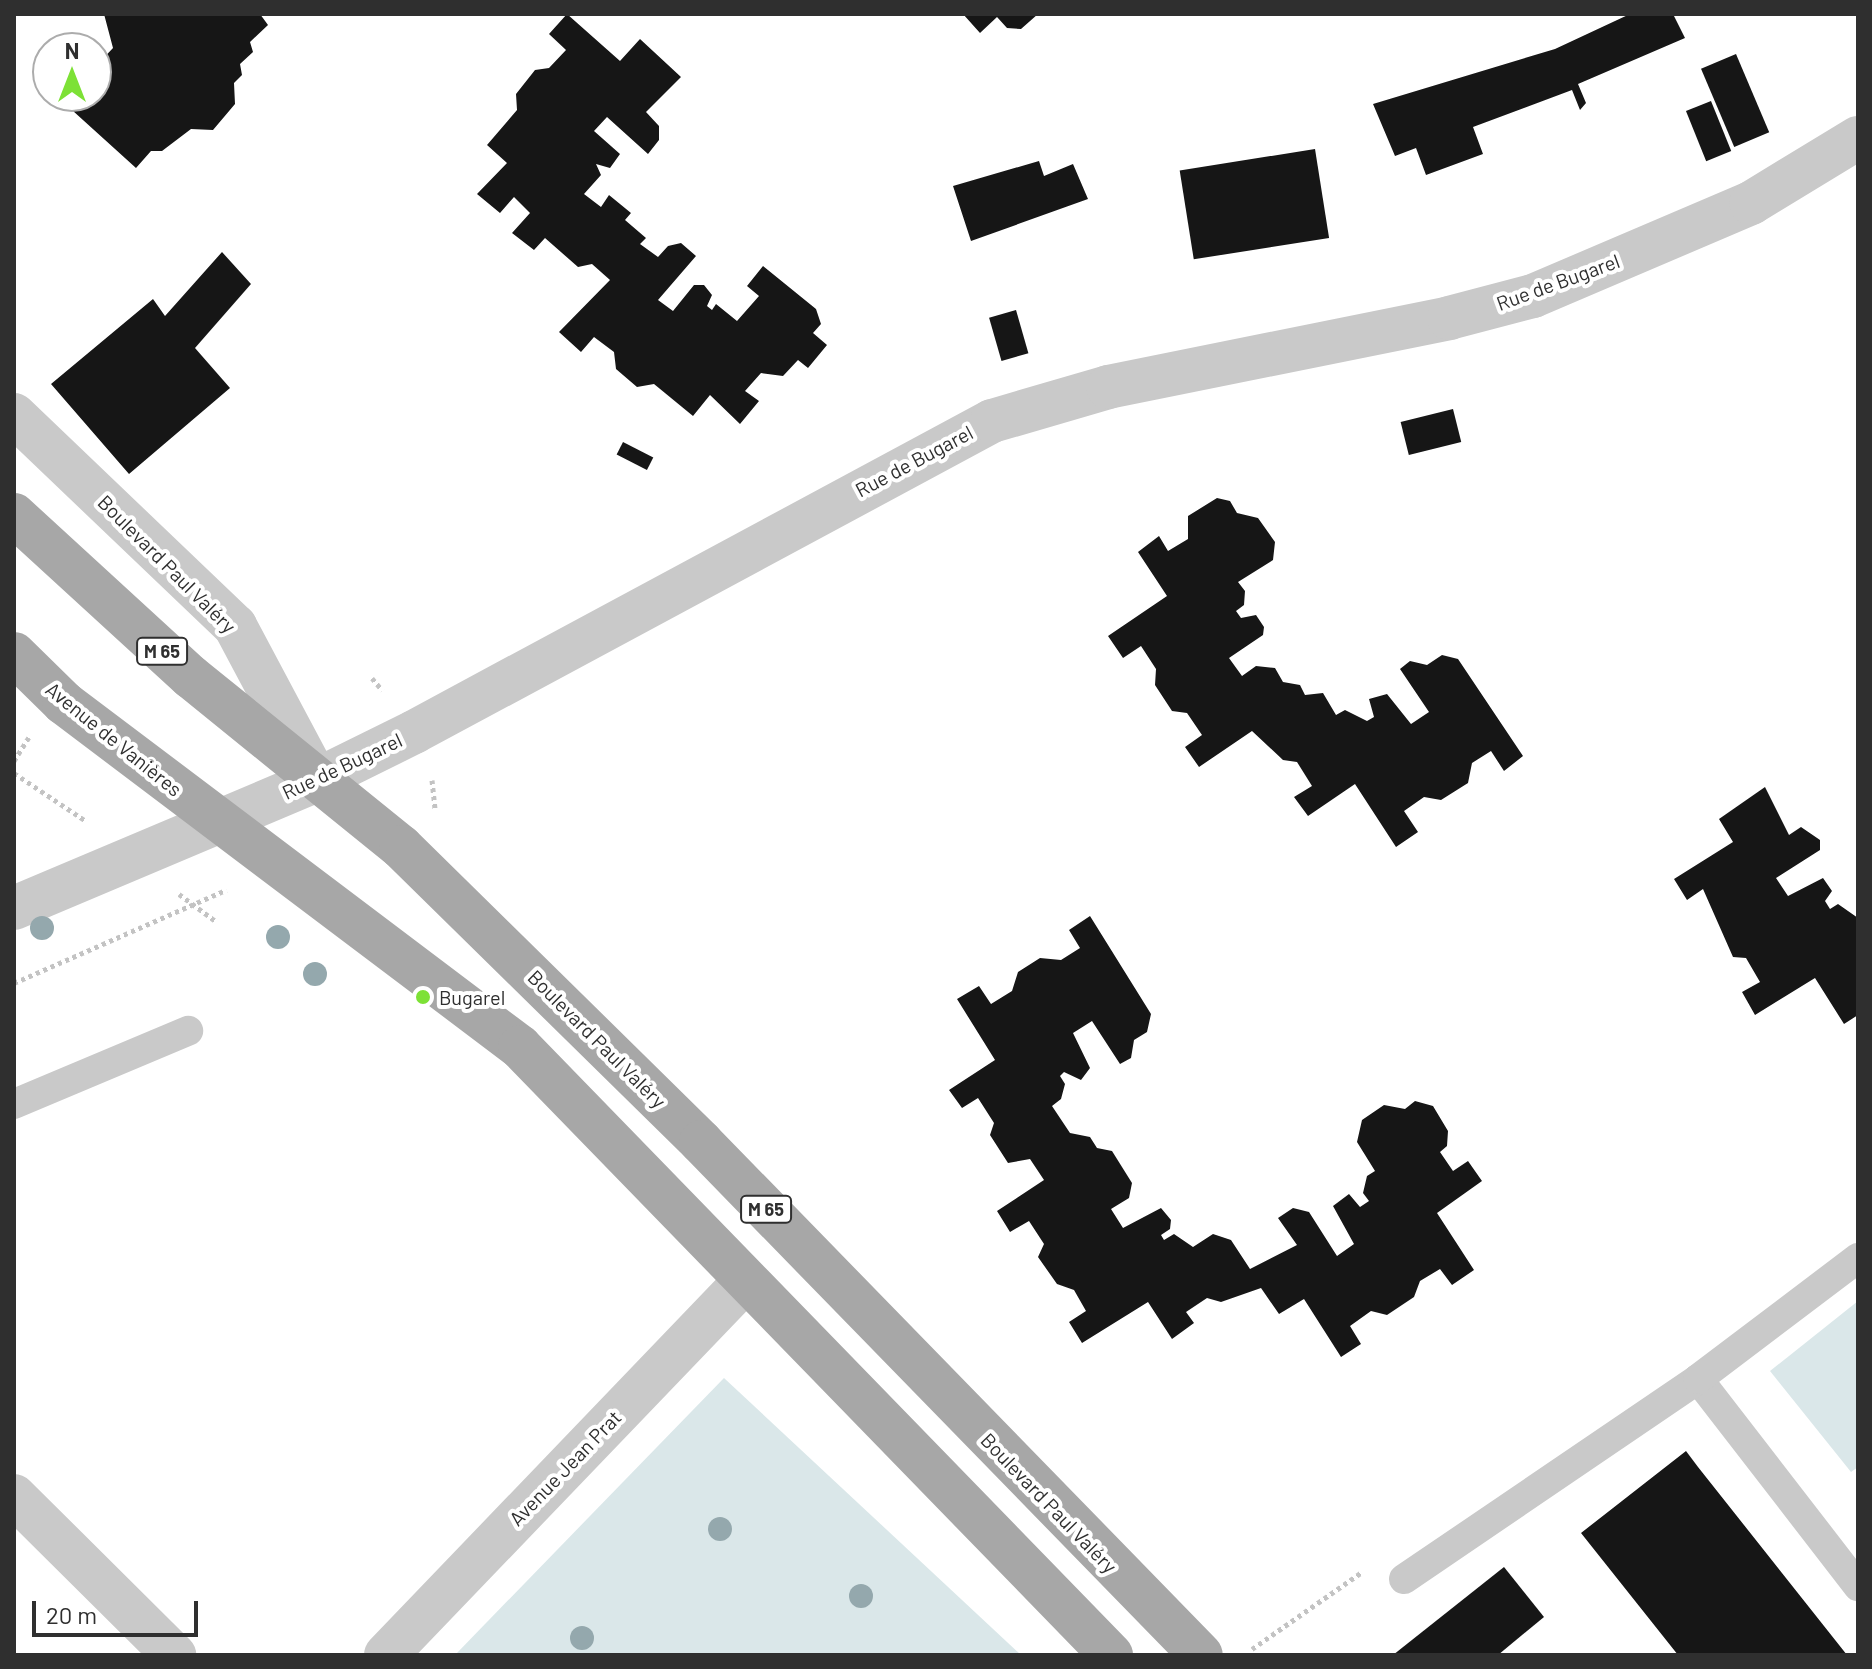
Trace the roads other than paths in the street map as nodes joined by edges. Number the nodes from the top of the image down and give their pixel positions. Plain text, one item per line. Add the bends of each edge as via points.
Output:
1 (1858, 138) edge
2 (14, 415) edge
3 (14, 515) edge
4 (14, 654) edge
5 (317, 780) junction
6 (218, 821) junction
7 (14, 908) edge
8 (188, 1031) dead end
9 (14, 1104) edge
10 (1858, 1258) edge
11 (745, 1281) junction
12 (1698, 1379) junction
13 (14, 1496) edge
14 (1404, 1579) dead end
15 (1858, 1586) edge
16 (174, 1655) edge
17 (386, 1655) edge
18 (1111, 1655) edge
19 (1201, 1655) edge

1 - 5 street, Rue de Bugarel via 1751,203 1533,296 1108,387 992,421
2 - 5 street, Boulevard Paul Valéry via 235,626
3 - 5 main road, M 65 via 191,677
4 - 6 main road, Avenue de Vanières via 64,703
5 - 6 street, Rue de Bugarel
5 - 19 main road, Boulevard Paul Valéry / M 65 via 401,847 701,1142
6 - 7 street, Rue de Bugarel
6 - 11 main road via 520,1047
8 - 9 lane
10 - 12 lane
11 - 17 street, Avenue Jean Prat
11 - 18 main road
12 - 14 lane
12 - 15 lane
13 - 16 street

